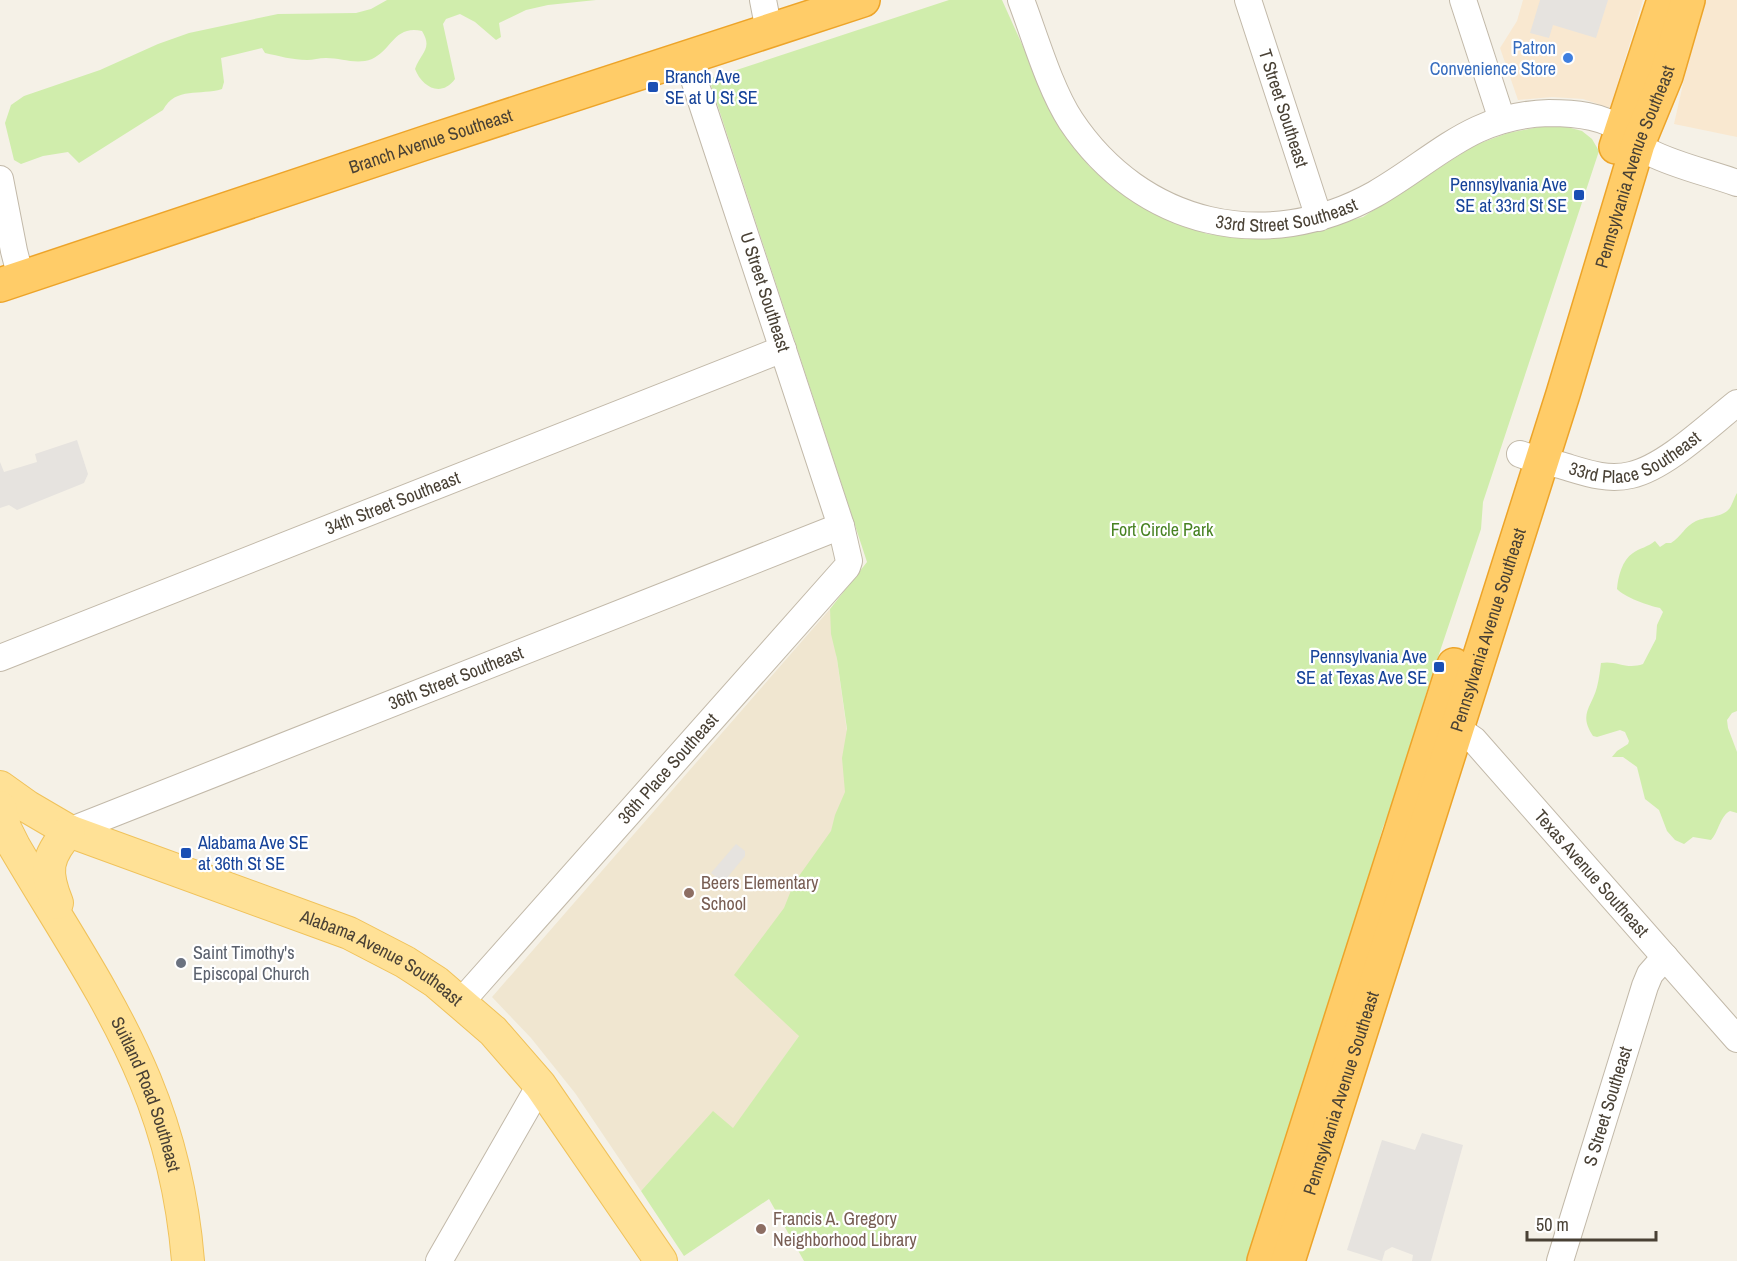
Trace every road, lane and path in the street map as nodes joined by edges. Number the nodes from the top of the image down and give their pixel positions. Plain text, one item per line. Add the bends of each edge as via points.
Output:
1 (863, 0) edge
2 (1021, 0) edge
3 (1248, 0) edge
4 (1463, 0) edge
5 (1664, 0) edge
6 (1688, 0) edge
7 (766, 16) edge
8 (687, 58) junction
9 (1502, 120) junction
10 (1629, 137) junction
11 (0, 180) edge
12 (1737, 182) edge
13 (1319, 218) junction
14 (10, 282) edge
15 (783, 349) junction
16 (1737, 403) edge
17 (1530, 458) junction
18 (841, 526) junction
19 (0, 657) edge
20 (1447, 725) junction
21 (0, 787) edge
22 (0, 807) edge
23 (69, 831) junction
24 (7, 850) edge
25 (71, 940) junction
26 (1665, 957) junction
27 (461, 1002) junction
28 (1737, 1039) edge
29 (540, 1084) junction
30 (188, 1261) edge
31 (439, 1261) edge
32 (661, 1261) edge
33 (1264, 1261) edge
34 (1288, 1261) edge
35 (1560, 1261) edge

1 - 7 highway, Branch Avenue Southeast
2 - 13 street, 33rd Street Southeast via 1067,115 1097,154 1133,185 1174,208 1227,224 1275,226
3 - 13 street, T Street Southeast
4 - 9 street
5 - 10 highway, Pennsylvania Avenue Southeast
6 - 10 highway, Pennsylvania Avenue Southeast via 1666,76
7 - 8 highway, Branch Avenue Southeast
8 - 14 highway, Branch Avenue Southeast
8 - 15 street, U Street Southeast
9 - 10 street, 33rd Street Southeast via 1565,113 1599,119
9 - 13 street, 33rd Street Southeast via 1460,137 1375,194
10 - 12 street, 33rd Street Southeast via 1651,153
10 - 17 highway, Pennsylvania Avenue Southeast via 1563,394
11 - 14 street via 14,251
15 - 18 street, U Street Southeast
15 - 19 street, 34th Street Southeast
16 - 17 street, 33rd Place Southeast via 1665,459 1638,473 1601,476
17 - 20 highway, Pennsylvania Avenue Southeast
18 - 23 street, 36th Street Southeast
18 - 27 street, 36th Place Southeast via 847,567
20 - 26 street, Texas Avenue Southeast via 1474,740
20 - 33 highway, Pennsylvania Avenue Southeast
20 - 34 highway, Pennsylvania Avenue Southeast
21 - 23 main road, Alabama Avenue Southeast
22 - 24 main road, Suitland Road Southeast
23 - 25 main road, Suitland Road Southeast via 54,847 49,884
23 - 27 main road, Alabama Avenue Southeast via 349,933 410,966
24 - 25 main road, Suitland Road Southeast
25 - 30 main road, Suitland Road Southeast via 126,1039 157,1112 178,1189
26 - 28 street, Texas Avenue Southeast
26 - 35 street, S Street Southeast via 1645,986
27 - 29 main road, Alabama Avenue Southeast
29 - 31 street
29 - 32 main road, Alabama Avenue Southeast

